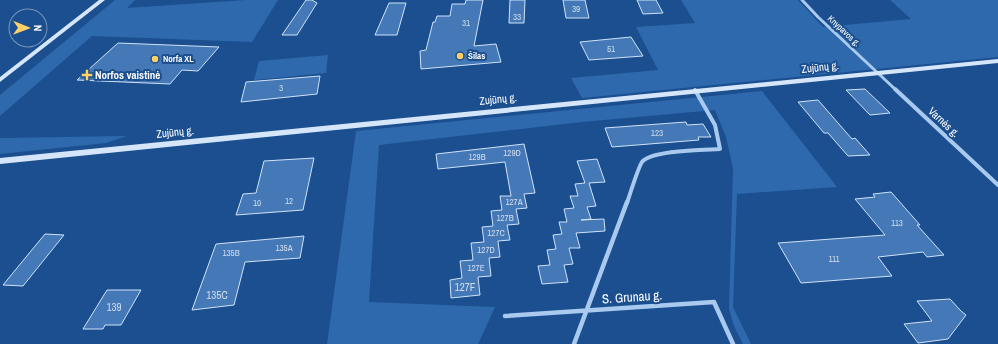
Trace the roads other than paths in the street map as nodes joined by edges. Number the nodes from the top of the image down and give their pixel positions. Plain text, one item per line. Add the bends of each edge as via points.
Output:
1 (102, 0) edge
2 (802, 0) edge
3 (998, 61) edge
4 (877, 72) junction
5 (0, 80) edge
6 (695, 90) junction
7 (0, 161) edge
8 (998, 185) edge
9 (586, 311) junction
10 (505, 316) dead end
11 (574, 344) edge
12 (733, 344) edge

1 - 5 main road
2 - 4 street, Knypavos g.
3 - 4 main road, Zujūnų g.
4 - 6 main road, Zujūnų g.
4 - 8 street, Varnės g.
6 - 7 main road, Zujūnų g.
6 - 9 street via 718,134 720,149 659,154 642,162
9 - 10 street, S. Grunau g.
9 - 11 street
9 - 12 street, S. Grunau g. via 714,302

